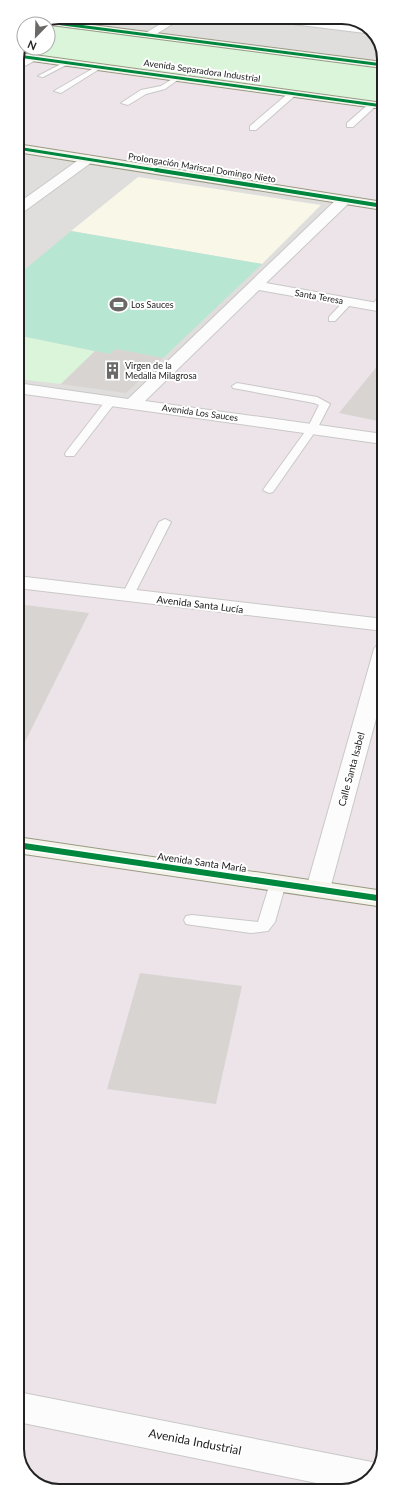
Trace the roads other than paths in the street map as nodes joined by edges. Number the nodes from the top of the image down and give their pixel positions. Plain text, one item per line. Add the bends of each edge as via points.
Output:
1 (64, 24) edge
2 (167, 24) edge
3 (313, 24) edge
4 (347, 24) edge
5 (343, 28) junction
6 (360, 30) edge
7 (149, 34) junction
8 (24, 57) edge
9 (32, 58) junction
10 (24, 63) edge
11 (67, 63) junction
12 (377, 64) edge
13 (99, 67) junction
14 (42, 76) dead end
15 (179, 77) junction
16 (58, 92) dead end
17 (294, 93) junction
18 (125, 103) dead end
19 (377, 105) edge
20 (377, 106) edge
21 (350, 125) dead end
22 (253, 128) dead end
23 (24, 149) edge
24 (88, 159) junction
25 (344, 200) junction
26 (24, 202) edge
27 (377, 205) edge
28 (255, 285) junction
29 (348, 302) junction
30 (377, 304) edge
31 (332, 319) dead end
32 (237, 386) dead end
33 (24, 389) edge
34 (111, 401) junction
35 (132, 404) junction
36 (312, 429) junction
37 (377, 438) edge
38 (70, 454) dead end
39 (268, 490) dead end
40 (165, 522) dead end
41 (24, 583) edge
42 (128, 595) junction
43 (377, 624) edge
44 (377, 674) edge
45 (24, 846) edge
46 (278, 883) junction
47 (318, 889) junction
48 (377, 898) edge
49 (192, 920) dead end
50 (24, 1408) edge
51 (363, 1476) edge

1 - 7 main road
2 - 7 street
3 - 5 street
4 - 5 street
5 - 6 street
7 - 12 main road
8 - 9 main road, Avenida Separadora Industrial
9 - 10 street
9 - 11 main road, Avenida Separadora Industrial
11 - 13 main road, Avenida Separadora Industrial
11 - 14 lane
13 - 15 main road, Avenida Separadora Industrial
13 - 16 lane
15 - 17 main road, Avenida Separadora Industrial
15 - 18 lane via 163,88 144,92
17 - 19 main road, Avenida Separadora Industrial
17 - 22 lane
20 - 21 lane
23 - 24 main road, Prolongación Mariscal Domingo Nieto
24 - 25 main road, Prolongación Mariscal Domingo Nieto
24 - 26 street
25 - 27 main road, Prolongación Mariscal Domingo Nieto
25 - 28 street
28 - 29 street, Santa Teresa
28 - 35 street
29 - 30 street, Santa Teresa
29 - 31 lane
32 - 36 lane via 317,400 325,404
33 - 34 street, Avenida Los Sauces
34 - 35 street, Avenida Los Sauces
34 - 38 lane
35 - 36 street, Avenida Los Sauces
36 - 37 street, Avenida Los Sauces
36 - 39 lane
40 - 42 lane
41 - 42 street, Avenida Santa Lucía
42 - 43 street, Avenida Santa Lucía
44 - 47 street, Calle Santa Isabel
45 - 46 main road, Avenida Santa María
46 - 47 main road, Avenida Santa María
46 - 49 lane via 267,922 262,927 251,928
47 - 48 main road, Avenida Santa María
50 - 51 street, Avenida Industrial

